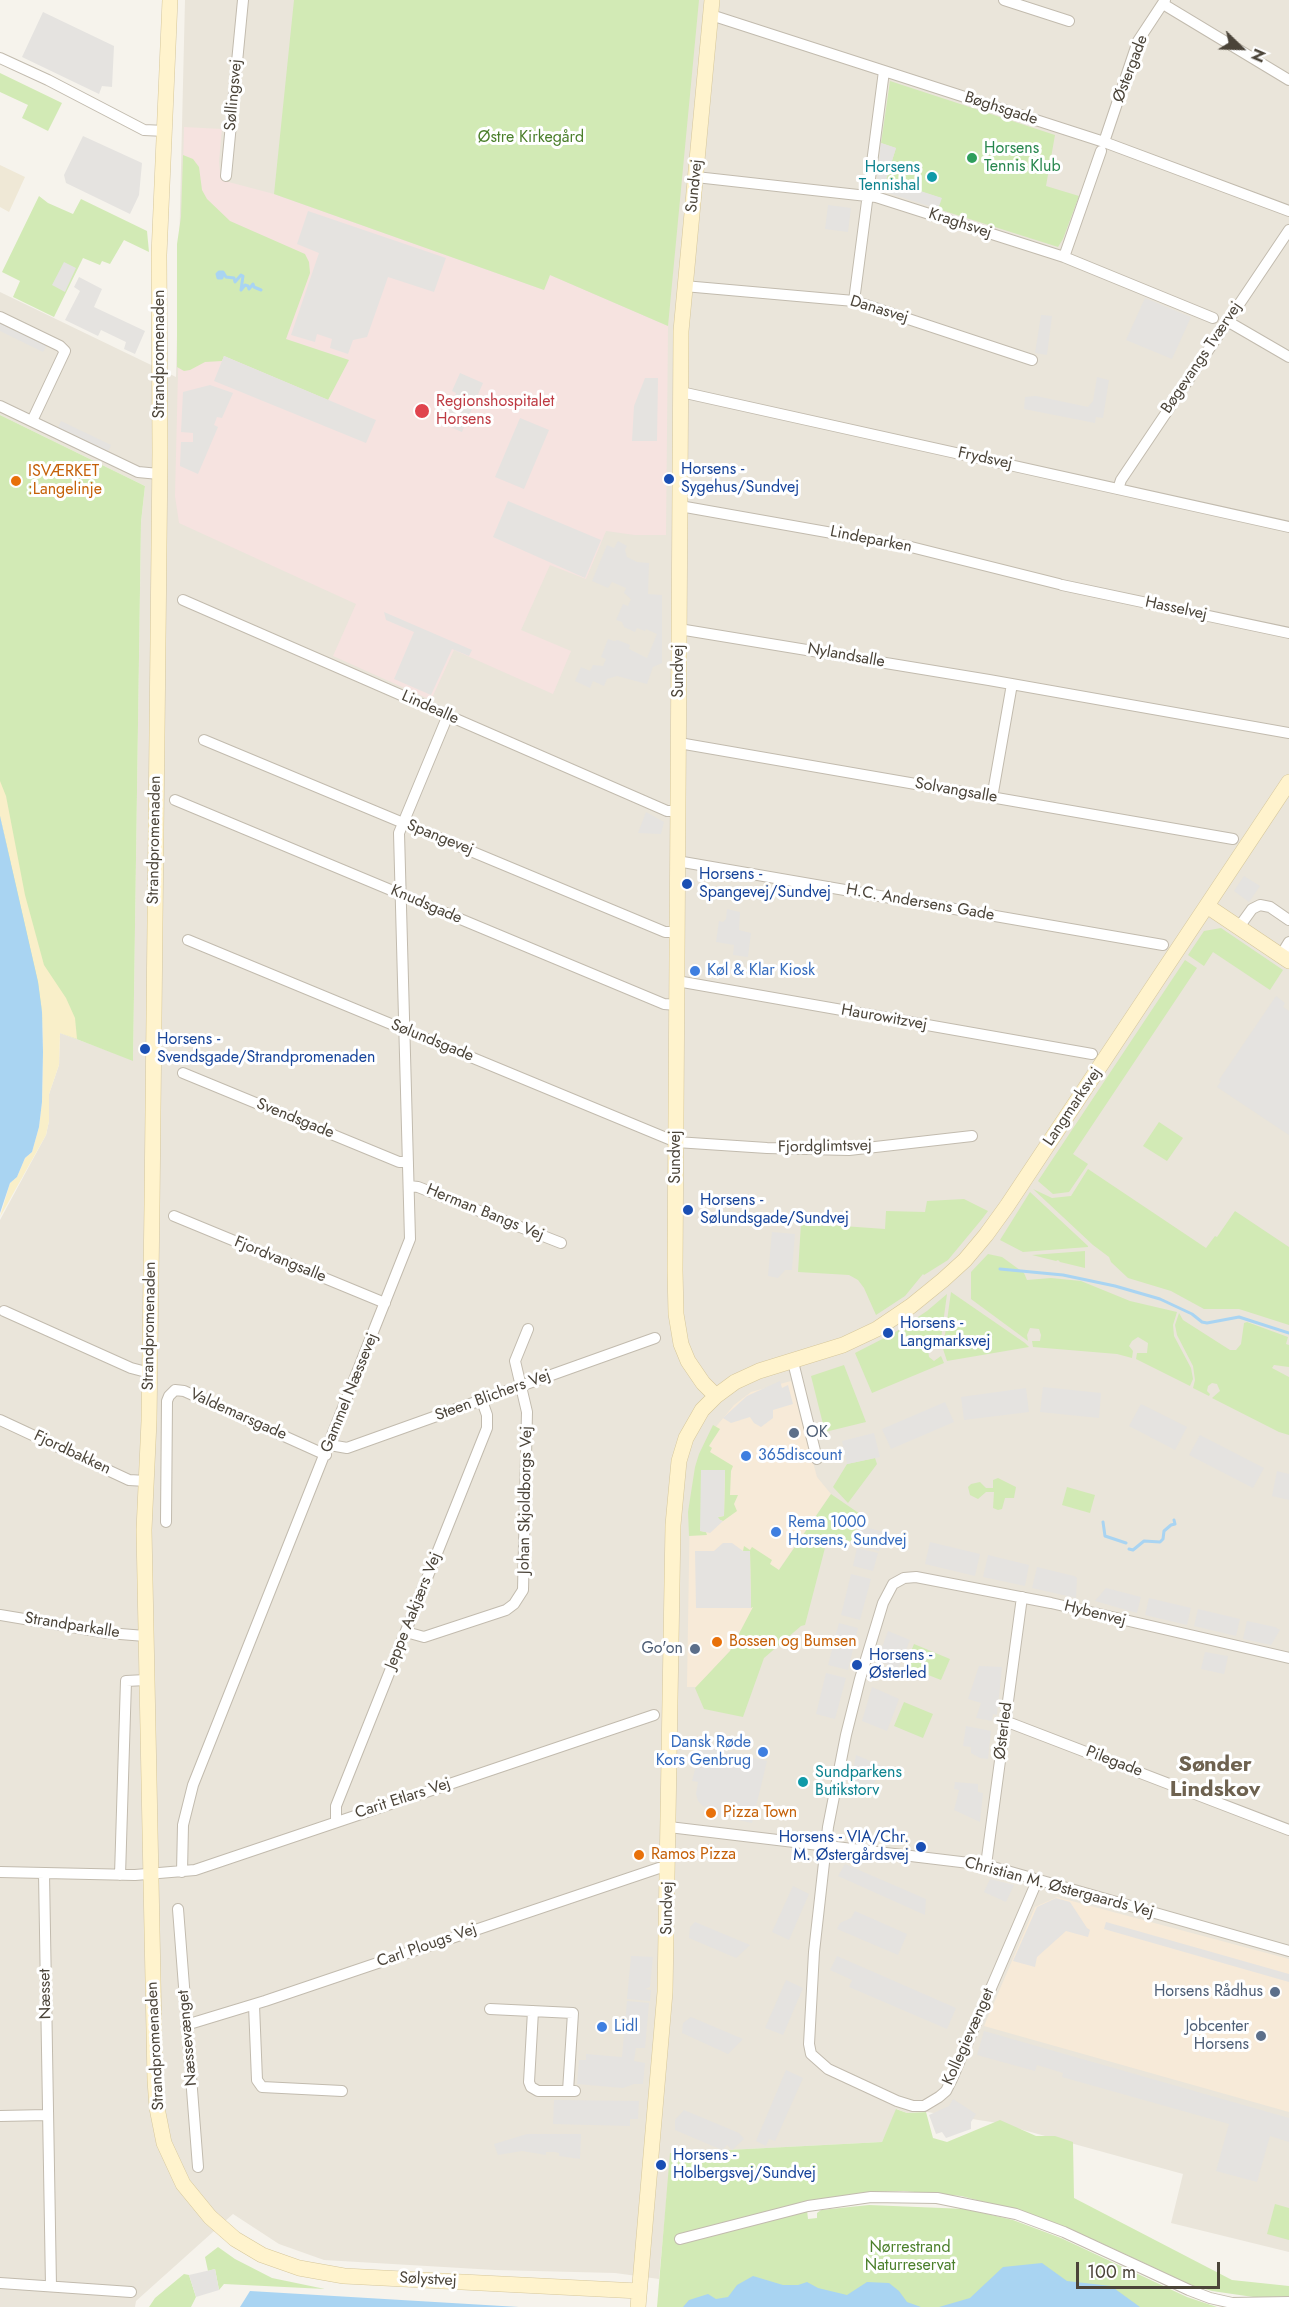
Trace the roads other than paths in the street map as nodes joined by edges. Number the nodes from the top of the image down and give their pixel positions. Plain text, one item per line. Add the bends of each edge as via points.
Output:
1 (170, 0) edge
2 (243, 0) edge
3 (1004, 0) edge
4 (1164, 2) edge
5 (712, 7) edge
6 (1069, 21) dead end
7 (0, 58) edge
8 (884, 71) junction
9 (1289, 80) edge
10 (165, 131) junction
11 (1103, 147) junction
12 (226, 176) dead end
13 (696, 177) junction
14 (867, 195) junction
15 (1289, 210) edge
16 (1289, 230) edge
17 (1064, 257) junction
18 (684, 286) junction
19 (854, 301) junction
20 (0, 317) edge
21 (1213, 318) dead end
22 (1227, 321) junction
23 (1289, 357) edge
24 (1032, 360) dead end
25 (681, 392) junction
26 (0, 406) edge
27 (32, 421) junction
28 (159, 474) junction
29 (1119, 489) junction
30 (680, 506) junction
31 (1289, 527) edge
32 (1061, 585) joint
33 (183, 600) dead end
34 (679, 629) junction
35 (1289, 633) edge
36 (1012, 684) junction
37 (448, 715) junction
38 (1289, 733) edge
39 (204, 740) dead end
40 (679, 743) junction
41 (1289, 782) edge
42 (992, 798) junction
43 (175, 800) dead end
44 (678, 812) junction
45 (402, 823) junction
46 (1233, 839) dead end
47 (677, 861) junction
48 (402, 895) junction
49 (1207, 906) junction
50 (1289, 920) edge
51 (1239, 927) junction
52 (677, 932) junction
53 (188, 940) dead end
54 (1289, 942) edge
55 (1163, 945) dead end
56 (1285, 958) edge
57 (677, 981) junction
58 (677, 1005) junction
59 (405, 1030) junction
60 (1092, 1054) dead end
61 (183, 1073) dead end
62 (972, 1136) dead end
63 (676, 1142) junction
64 (408, 1162) junction
65 (409, 1186) junction
66 (174, 1216) dead end
67 (561, 1243) dead end
68 (385, 1303) junction
69 (4, 1311) dead end
70 (528, 1329) dead end
71 (656, 1338) dead end
72 (793, 1362) junction
73 (150, 1372) junction
74 (522, 1386) junction
75 (716, 1396) junction
76 (482, 1401) junction
77 (0, 1420) edge
78 (328, 1450) junction
79 (817, 1459) dead end
80 (146, 1481) junction
81 (166, 1522) dead end
82 (1022, 1597) junction
83 (0, 1615) edge
84 (405, 1632) junction
85 (145, 1636) junction
86 (1289, 1658) edge
87 (146, 1680) junction
88 (654, 1715) dead end
89 (1005, 1721) junction
90 (336, 1822) junction
91 (669, 1827) junction
92 (1289, 1830) edge
93 (825, 1845) junction
94 (986, 1865) junction
95 (669, 1868) junction
96 (0, 1872) edge
97 (182, 1872) junction
98 (44, 1873) junction
99 (120, 1875) junction
100 (150, 1875) junction
101 (1037, 1881) junction
102 (178, 1909) dead end
103 (1289, 1951) edge
104 (254, 2005) junction
105 (490, 2009) dead end
106 (533, 2011) junction
107 (186, 2025) junction
108 (342, 2091) dead end
109 (47, 2115) junction
110 (0, 2116) edge
111 (198, 2167) dead end
112 (226, 2232) joint
113 (680, 2239) dead end
114 (0, 2283) edge
115 (51, 2286) junction
116 (639, 2291) junction
117 (131, 2292) dead end
118 (1289, 2302) edge
119 (638, 2307) edge

1 - 10 street, Strandpromenaden
2 - 12 street, Søllingsvej
3 - 6 street
4 - 9 street
4 - 11 street, Østergade via 1138,41
5 - 8 street, Bøghsgade
5 - 13 street, Sundvej
7 - 10 street via 144,130
8 - 11 street, Bøghsgade
8 - 14 street
10 - 28 street, Strandpromenaden via 159,255
11 - 15 street, Bøghsgade
11 - 17 street, Østergade
13 - 14 street, Kraghsvej
13 - 18 street, Sundvej
14 - 17 street, Kraghsvej
14 - 19 street
16 - 22 street, Bøgevangs Tværvej
17 - 21 street, Kraghsvej
18 - 19 street, Danasvej
18 - 25 street, Sundvej
19 - 24 street, Danasvej
20 - 27 street via 65,351
22 - 23 street
22 - 29 street, Bøgevangs Tværvej via 1121,480
25 - 29 street, Frydsvej
25 - 30 street, Sundvej
26 - 27 street
27 - 28 street via 138,472
28 - 73 street, Strandpromenaden
29 - 31 street, Frydsvej
30 - 32 street, Lindeparken via 911,547
30 - 34 street, Sundvej
32 - 35 street, Hasselvej
33 - 37 street, Lindealle
34 - 36 street, Nylandsalle
34 - 40 street, Sundvej
36 - 38 street, Nylandsalle
36 - 42 street
37 - 44 street, Lindealle via 667,811
37 - 45 street, Gammel Næssevej
39 - 45 street, Spangevej
40 - 42 street, Solvangsalle
40 - 44 street, Sundvej
41 - 49 street, Langmarksvej
42 - 46 street, Solvangsalle
43 - 48 street, Knudsgade
44 - 47 street, Sundvej
45 - 48 street, Gammel Næssevej
45 - 52 street, Spangevej via 665,932
47 - 52 street, Sundvej
47 - 55 street, H.C. Andersens Gade
48 - 58 street, Knudsgade via 664,1004
48 - 59 street, Gammel Næssevej
49 - 51 street
49 - 72 street, Langmarksvej via 1007,1206 964,1260 911,1306 877,1329
50 - 51 street via 1266,905 1256,906
51 - 56 street
52 - 57 street, Sundvej
53 - 59 street, Sølundsgade
54 - 56 street
57 - 58 street, Sundvej
57 - 60 street, Haurowitzvej
58 - 63 street, Sundvej
59 - 63 street, Sølundsgade
59 - 64 street, Gammel Næssevej
61 - 64 street, Svendsgade via 399,1162
62 - 63 street, Fjordglimtsvej via 849,1149
63 - 75 street, Sundvej via 676,1326 688,1361
64 - 65 street, Gammel Næssevej
65 - 67 street, Herman Bangs Vej
65 - 68 street, Gammel Næssevej via 410,1239
66 - 68 street, Fjordvangsalle
68 - 78 street, Gammel Næssevej
69 - 73 street via 131,1368
70 - 74 street via 515,1361
71 - 74 street, Steen Blichers Vej
72 - 75 street, Langmarksvej via 753,1374
72 - 79 street
73 - 80 street, Strandpromenaden
74 - 76 street, Steen Blichers Vej
74 - 84 street, Johan Skjoldborgs Vej via 527,1418 525,1583 520,1597 506,1610 429,1636
75 - 91 street, Sundvej via 694,1423 679,1461 674,1525
76 - 78 street, Steen Blichers Vej via 347,1448
76 - 84 street, Jeppe Aakjærs Vej via 487,1428
77 - 80 street, Fjordbakken via 129,1480
78 - 81 street, Valdemarsgade via 176,1390 167,1401
78 - 97 street, Gammel Næssevej via 189,1798 183,1825
80 - 85 street, Strandpromenaden
82 - 86 street, Hybenvej
82 - 89 street, Østerled
82 - 93 street, Hybenvej via 915,1577 900,1580 887,1591 846,1735
83 - 85 street, Strandparkalle
84 - 90 street, Jeppe Aakjærs Vej via 336,1806
85 - 87 street, Strandpromenaden
87 - 99 street via 126,1681
87 - 100 street, Strandpromenaden
88 - 90 street, Carit Etlars Vej
89 - 92 street, Pilegade
89 - 94 street, Østerled
90 - 97 street, Carit Etlars Vej
91 - 93 street, Christian M. Østergaards Vej
91 - 95 street, Sundvej
93 - 94 street, Christian M. Østergaards Vej
93 - 101 street, Kollegievænget via 808,2044 812,2054 828,2069 913,2106 924,2106 946,2091
94 - 101 street, Christian M. Østergaards Vej
95 - 104 street, Carl Plougs Vej via 659,1868
95 - 116 street, Sundvej via 664,2003
96 - 98 street
97 - 100 street, Carit Etlars Vej
98 - 99 street
98 - 109 street, Næsset
99 - 100 street
100 - 112 street, Strandpromenaden via 155,2080 164,2143 183,2184
101 - 103 street, Christian M. Østergaards Vej
102 - 107 street, Næssevænget
104 - 107 street, Carl Plougs Vej
104 - 108 street via 257,2080 261,2087
105 - 106 street
106 - 106 street via 531,2087 538,2091 572,2091 573,2013
107 - 111 street, Næssevænget
109 - 110 street
109 - 115 street, Næsset
112 - 116 street, Sølystvej via 275,2261 322,2274
113 - 118 street via 808,2206 871,2198 937,2198 1016,2214 1210,2298 1232,2303
114 - 115 street
115 - 117 street
116 - 119 street, Sundvej

